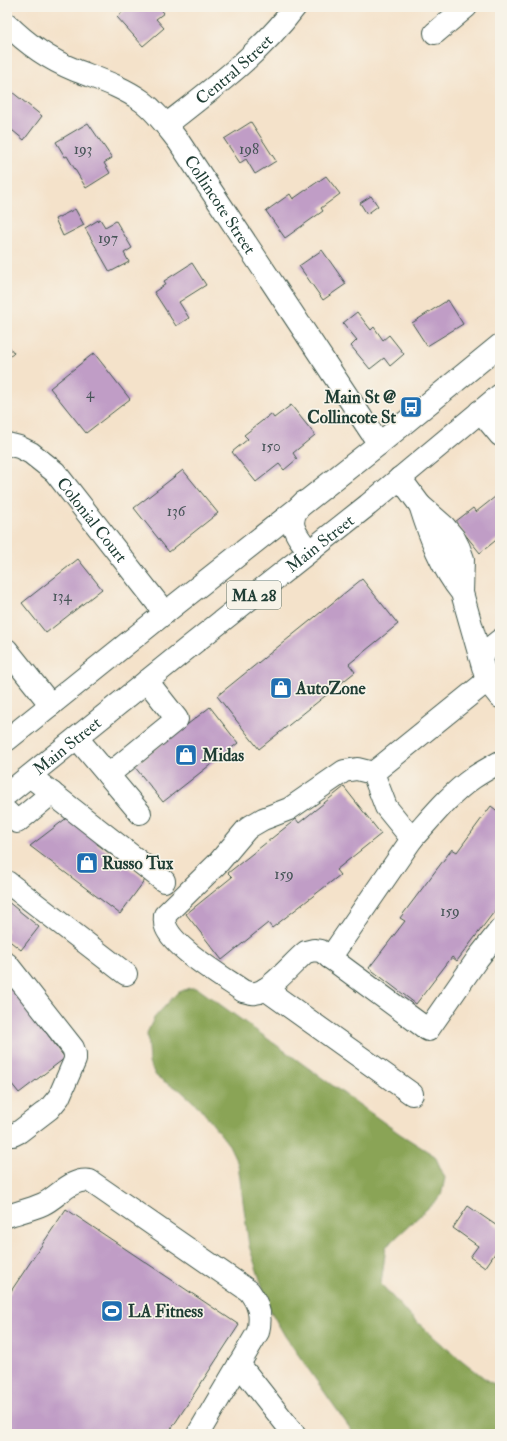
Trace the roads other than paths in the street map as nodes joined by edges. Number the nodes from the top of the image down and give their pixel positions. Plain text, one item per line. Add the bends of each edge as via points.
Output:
1 (295, 7) edge
2 (466, 7) edge
3 (9, 29) edge
4 (435, 33) dead end
5 (166, 125) junction
6 (500, 345) edge
7 (500, 395) edge
8 (480, 411) junction
9 (500, 436) edge
10 (7, 444) edge
11 (379, 444) junction
12 (400, 478) junction
13 (305, 501) junction
14 (309, 551) junction
15 (165, 613) junction
16 (500, 640) edge
17 (7, 650) edge
18 (480, 656) junction
19 (147, 681) junction
20 (494, 689) edge
21 (51, 705) junction
22 (77, 738) junction
23 (7, 740) edge
24 (498, 768) edge
25 (373, 773) junction
26 (108, 775) junction
27 (30, 776) junction
28 (52, 793) junction
29 (7, 794) edge
30 (140, 813) dead end
31 (10, 821) edge
32 (412, 839) junction
33 (164, 880) dead end
34 (7, 882) edge
35 (500, 930) edge
36 (330, 958) junction
37 (7, 964) edge
38 (126, 974) dead end
39 (265, 989) junction
40 (412, 1094) dead end
41 (7, 1135) edge
42 (7, 1216) edge
43 (239, 1364) junction
44 (198, 1434) edge
45 (294, 1434) edge

1 - 5 main road, Central Street via 252,55
2 - 4 main road
3 - 5 main road, Collincote Street via 52,58 108,82 140,100
5 - 11 main road, Collincote Street
6 - 11 main road, MA 28
7 - 8 main road, Main Street / MA 28
8 - 9 main road
8 - 12 main road, Main Street / MA 28
10 - 15 main road, Colonial Court via 31,453 55,472
11 - 13 main road, MA 28
12 - 14 main road, Main Street / MA 28
12 - 18 main road via 420,504 444,526 459,548 463,559 462,593
13 - 14 main road via 295,513 294,526 297,536
13 - 15 main road, MA 28
14 - 19 main road, Main Street / MA 28
15 - 21 main road, MA 28
16 - 18 main road
17 - 21 main road
18 - 20 main road
19 - 22 main road, Main Street / MA 28
19 - 26 main road via 177,719
20 - 25 main road
21 - 23 main road, MA 28
22 - 26 main road
22 - 27 main road, Main Street / MA 28
24 - 32 main road via 473,778 446,802
25 - 32 main road via 386,807
25 - 39 main road via 357,769 344,771 289,808 251,826 219,862 165,915 166,928 192,956 243,991 254,993
26 - 30 main road
27 - 28 main road
27 - 29 main road, Main Street / MA 28
28 - 31 main road
28 - 33 main road
32 - 36 main road
34 - 38 main road
35 - 36 main road via 428,1030
36 - 39 main road via 317,950 306,952
37 - 41 main road via 73,1048 76,1056 62,1091 54,1103 19,1132
39 - 40 main road
42 - 43 main road via 46,1203 78,1182 86,1180 95,1184 244,1286 254,1297 260,1310 260,1325 255,1339
43 - 44 main road
43 - 45 main road

